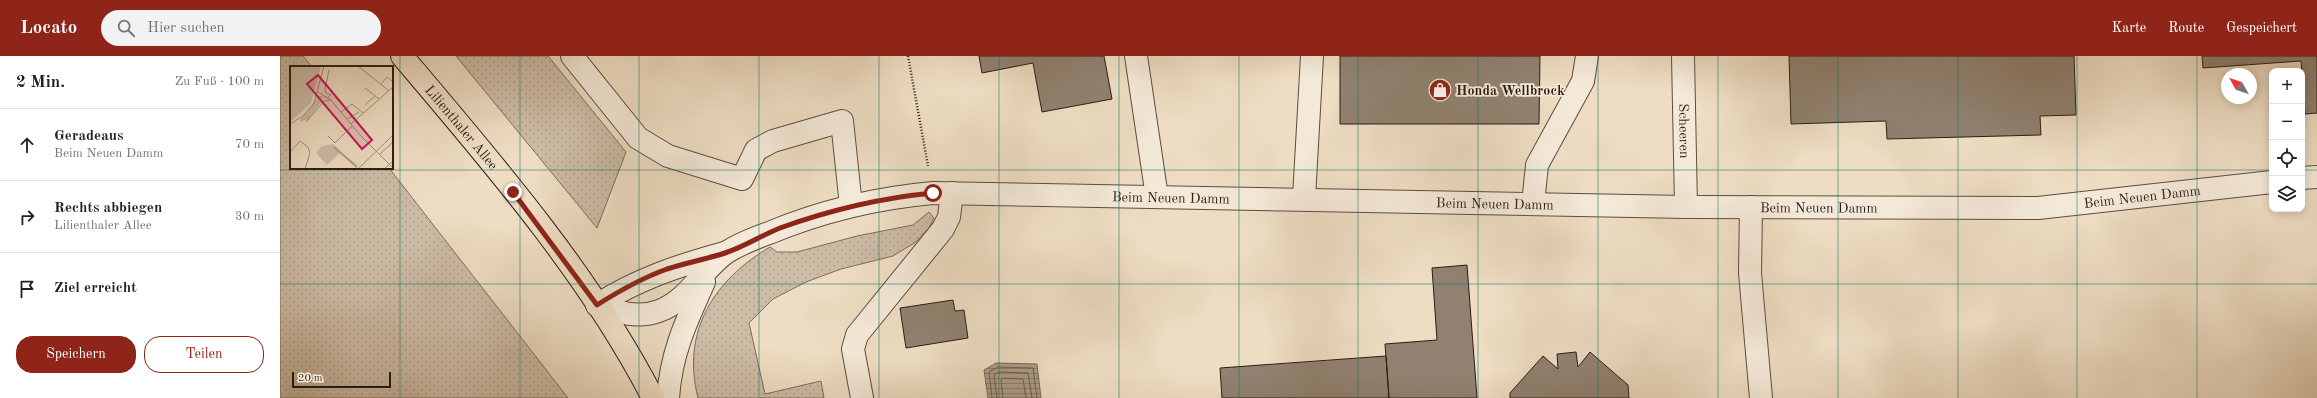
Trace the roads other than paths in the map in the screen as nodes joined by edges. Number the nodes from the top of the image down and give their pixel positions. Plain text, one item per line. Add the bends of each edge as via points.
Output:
1 (402, 56) edge
2 (572, 56) edge
3 (1136, 56) edge
4 (1312, 56) edge
5 (1587, 56) edge
6 (1683, 56) edge
7 (2317, 177) edge
8 (2305, 178) edge
9 (2269, 182) edge
10 (943, 193) junction
11 (1157, 197) junction
12 (1304, 198) junction
13 (1532, 204) junction
14 (851, 206) junction
15 (1686, 207) junction
16 (1750, 207) junction
17 (719, 260) junction
18 (597, 305) junction
19 (653, 398) edge
20 (668, 398) edge
21 (862, 398) edge
22 (1761, 398) edge

1 - 18 main road, Lilienthaler Allee via 522,204
2 - 14 street via 638,138 668,156 742,179 756,150 773,140 842,121
3 - 11 street
4 - 12 street
5 - 13 street via 1583,81 1537,165
6 - 15 street, Scheeren
7 - 8 street
9 - 16 street, Beim Neuen Damm via 2038,208
10 - 11 street, Beim Neuen Damm
10 - 14 street, Beim Neuen Damm via 894,197
10 - 21 street via 949,218 943,229 857,335 853,349
11 - 12 street, Beim Neuen Damm
12 - 13 street, Beim Neuen Damm
13 - 15 street, Beim Neuen Damm
14 - 17 street, Beim Neuen Damm via 779,228
15 - 16 street, Beim Neuen Damm
16 - 22 street via 1750,273
17 - 18 street, Beim Neuen Damm via 666,269 625,288
17 - 18 street, Beim Neuen Damm via 678,300 659,311 636,315
17 - 20 street via 676,345 669,375
18 - 19 main road, Lilienthaler Allee

